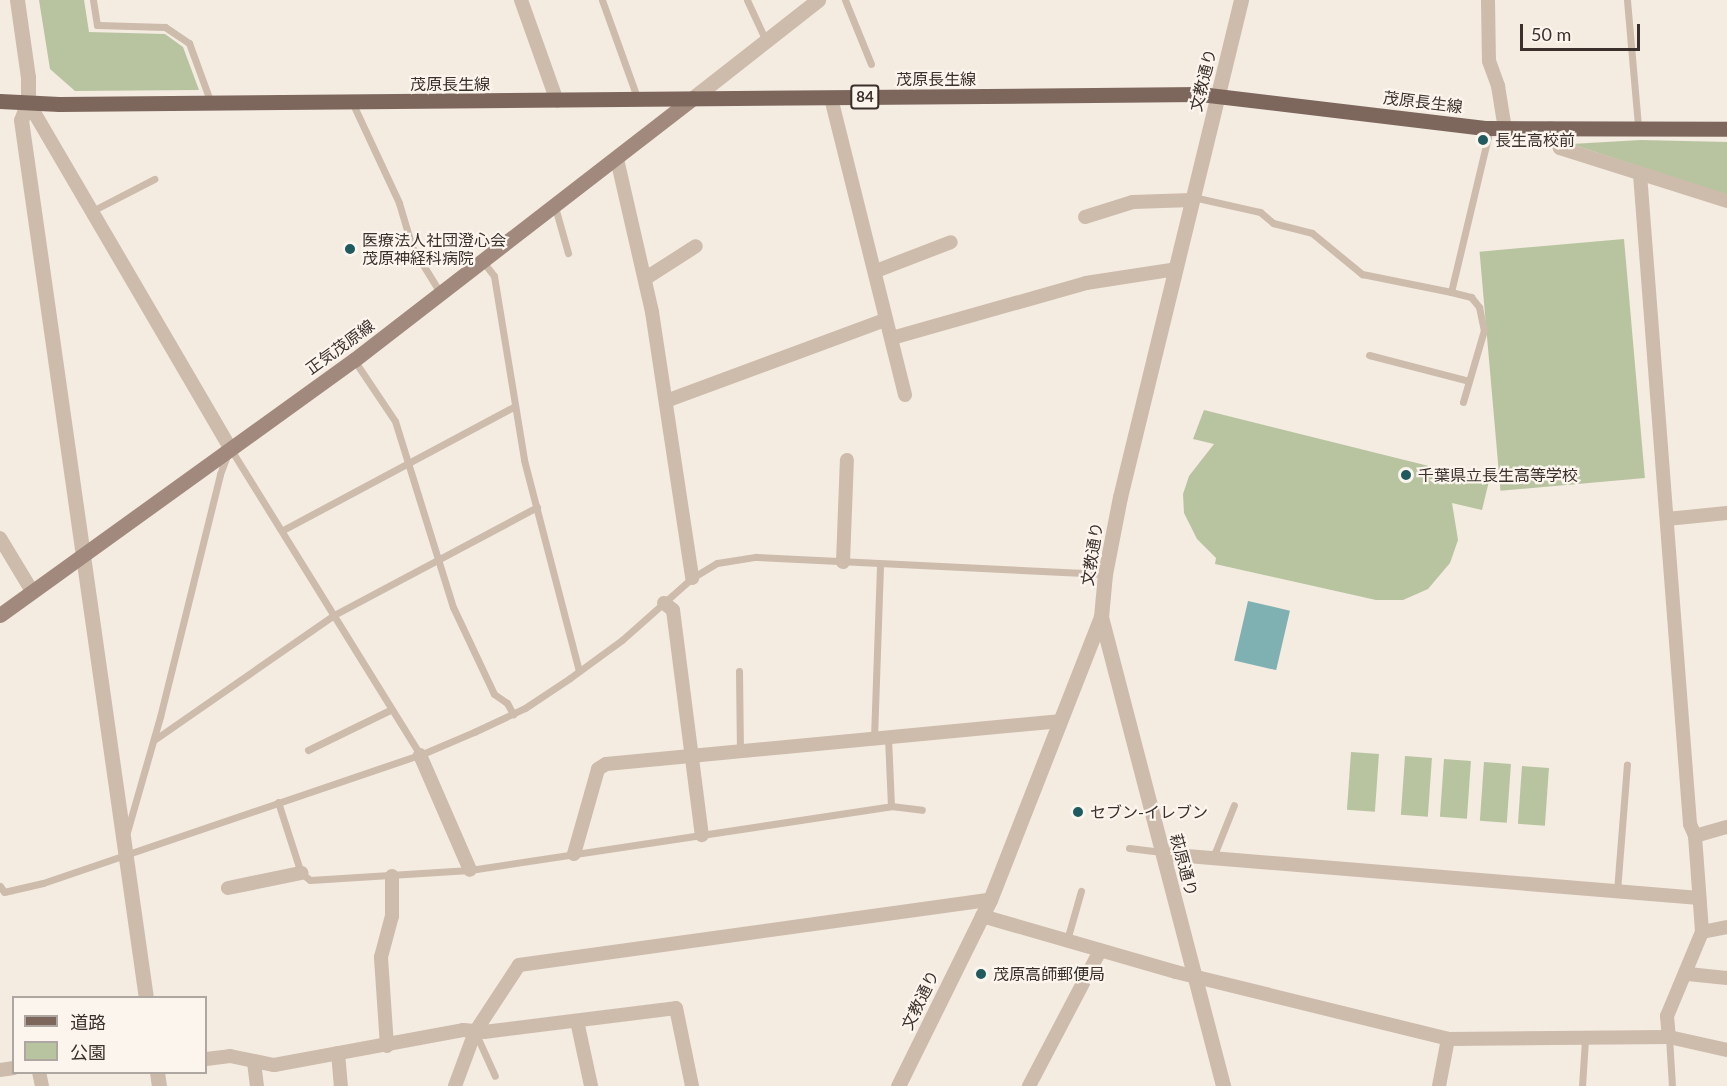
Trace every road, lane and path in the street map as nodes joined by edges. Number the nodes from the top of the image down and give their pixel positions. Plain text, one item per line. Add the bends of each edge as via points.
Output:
1 (17, 0) edge
2 (93, 0) edge
3 (521, 0) edge
4 (602, 0) edge
5 (747, 0) edge
6 (818, 0) edge
7 (845, 0) edge
8 (1241, 0) edge
9 (1488, 0) edge
10 (1627, 0) edge
11 (766, 41) junction
12 (871, 64) dead end
13 (1217, 95) junction
14 (693, 98) junction
15 (831, 98) junction
16 (638, 100) junction
17 (0, 101) edge
18 (557, 101) junction
19 (28, 102) junction
20 (352, 102) junction
21 (211, 103) junction
22 (1638, 127) junction
23 (1551, 128) junction
24 (1498, 129) junction
25 (1727, 129) edge
26 (617, 159) junction
27 (1640, 174) junction
28 (154, 179) dead end
29 (1193, 199) junction
30 (1727, 201) edge
31 (555, 207) junction
32 (94, 210) junction
33 (1085, 217) dead end
34 (951, 243) dead end
35 (696, 246) dead end
36 (568, 253) dead end
37 (484, 262) junction
38 (1176, 269) junction
39 (876, 272) junction
40 (646, 278) junction
41 (1451, 292) junction
42 (441, 294) junction
43 (885, 320) junction
44 (892, 338) junction
45 (1369, 355) dead end
46 (354, 360) junction
47 (1469, 381) junction
48 (905, 395) dead end
49 (666, 401) junction
50 (1463, 402) dead end
51 (515, 406) junction
52 (230, 448) junction
53 (847, 460) dead end
54 (408, 461) junction
55 (537, 507) junction
56 (1727, 513) edge
57 (1667, 519) junction
58 (283, 530) junction
59 (0, 538) edge
60 (85, 555) junction
61 (436, 559) junction
62 (843, 562) junction
63 (880, 564) junction
64 (1105, 574) junction
65 (692, 578) junction
66 (32, 591) junction
67 (664, 603) junction
68 (0, 615) edge
69 (334, 615) junction
70 (1101, 617) junction
71 (579, 671) junction
72 (739, 671) dead end
73 (392, 709) junction
74 (513, 714) junction
75 (1059, 721) junction
76 (881, 738) junction
77 (154, 740) junction
78 (308, 750) dead end
79 (740, 751) junction
80 (420, 755) junction
81 (692, 756) junction
82 (1627, 764) dead end
83 (278, 802) junction
84 (1234, 805) dead end
85 (891, 806) junction
86 (922, 810) dead end
87 (1727, 827) edge
88 (702, 835) junction
89 (1695, 836) junction
90 (124, 848) junction
91 (1129, 848) dead end
92 (1163, 853) junction
93 (574, 854) junction
94 (1212, 860) junction
95 (470, 870) junction
96 (301, 873) junction
97 (392, 876) junction
98 (0, 886) edge
99 (228, 888) dead end
100 (1081, 891) dead end
101 (1617, 891) junction
102 (1699, 898) junction
103 (990, 900) junction
104 (981, 916) junction
105 (1727, 927) edge
106 (1702, 932) junction
107 (1067, 940) junction
108 (1100, 951) junction
109 (1688, 974) junction
110 (1195, 976) junction
111 (1727, 978) edge
112 (146, 996) edge
113 (577, 1021) junction
114 (475, 1032) junction
115 (1669, 1037) junction
116 (1448, 1039) junction
117 (1585, 1040) junction
118 (387, 1046) junction
119 (1727, 1050) edge
120 (338, 1053) junction
121 (207, 1059) edge
122 (254, 1062) junction
123 (495, 1076) dead end
124 (257, 1086) edge
125 (341, 1086) edge
126 (455, 1086) edge
127 (591, 1086) edge
128 (692, 1086) edge
129 (898, 1086) edge
130 (1029, 1086) edge
131 (1223, 1086) edge
132 (1439, 1086) edge
133 (1582, 1086) edge
134 (1672, 1086) edge

1 - 19 street
2 - 21 lane via 97,25 165,27 189,43
3 - 18 street
4 - 16 lane
5 - 11 lane
6 - 11 street
7 - 12 lane
8 - 13 street, 文教通り
9 - 24 street via 1489,61 1498,86
10 - 22 lane
11 - 14 street
13 - 15 main road, 茂原長生線 / 84
13 - 24 main road, 茂原長生線 / 84
13 - 29 street, 文教通り
14 - 15 main road, 茂原長生線 / 84
14 - 16 main road, 茂原長生線 / 84
14 - 26 main road, 正気茂原線
15 - 39 street
16 - 18 main road, 茂原長生線 / 84
17 - 19 main road, 茂原長生線 / 84
18 - 20 main road, 茂原長生線 / 84
19 - 21 main road, 茂原長生線 / 84
19 - 32 street
19 - 60 street via 21,120
20 - 21 main road, 茂原長生線 / 84
20 - 42 lane via 399,203 412,247
22 - 23 main road, 茂原長生線 / 84
22 - 25 main road, 茂原長生線 / 84
23 - 24 main road, 茂原長生線 / 84
23 - 27 street via 1560,148
24 - 41 lane
26 - 31 main road, 正気茂原線
26 - 40 street
27 - 30 street
27 - 57 street
28 - 32 lane
29 - 33 street via 1133,202
29 - 38 street, 文教通り
29 - 41 lane via 1260,212 1273,223 1312,233 1362,274
31 - 36 lane
31 - 37 main road, 正気茂原線
32 - 52 street
34 - 39 street
35 - 40 street
37 - 42 main road, 正気茂原線
37 - 51 lane via 494,276
38 - 44 street via 1086,283
38 - 64 street, 文教通り
39 - 43 street
40 - 49 street
41 - 47 lane via 1471,297 1482,318 1484,330
42 - 46 main road, 正気茂原線
43 - 44 street
43 - 49 street
44 - 48 street
45 - 47 lane
46 - 52 main road, 正気茂原線
46 - 54 lane via 395,421
47 - 50 lane
49 - 65 street
51 - 54 lane
51 - 55 lane
52 - 58 lane
52 - 60 main road, 正気茂原線
52 - 77 lane via 220,474
53 - 62 street
54 - 58 lane
54 - 61 lane
55 - 61 lane
55 - 71 lane
56 - 57 street
57 - 89 street via 1690,824
58 - 69 lane
59 - 66 street
60 - 66 main road, 正気茂原線
60 - 90 street
61 - 69 lane
61 - 74 lane via 453,608 494,694 507,703
62 - 63 lane
62 - 65 lane via 743,558 717,563
63 - 64 lane
63 - 76 lane
64 - 70 street, 文教通り
65 - 67 lane
66 - 68 main road, 正気茂原線
67 - 71 lane
67 - 81 street via 673,610
69 - 73 lane
69 - 77 lane
70 - 75 street, 文教通り
70 - 92 street, 萩原通り
71 - 74 lane
72 - 79 lane
73 - 78 lane
73 - 80 lane
74 - 80 lane
75 - 76 street
75 - 103 street, 文教通り
76 - 79 street
76 - 85 lane
77 - 90 lane
79 - 81 street
80 - 83 lane
80 - 95 street
81 - 88 street
81 - 93 street via 601,766
82 - 101 lane
83 - 90 lane
83 - 96 lane
84 - 94 lane
85 - 86 lane
85 - 88 lane
87 - 89 street
88 - 93 lane
89 - 102 street
90 - 98 lane via 43,883 4,892
90 - 112 street
91 - 92 lane
92 - 94 street
92 - 110 street, 萩原通り
93 - 95 lane
94 - 101 street
95 - 97 lane
96 - 97 lane via 317,881
96 - 99 street
97 - 118 street via 392,916 381,957
100 - 107 lane
101 - 102 street
102 - 106 street
103 - 104 street, 文教通り
103 - 114 street via 524,964 512,972
104 - 107 street
104 - 129 street, 文教通り
105 - 106 street
106 - 109 street
107 - 108 street
108 - 110 street
108 - 130 street
109 - 111 street
109 - 115 street via 1667,1016
110 - 116 street
110 - 131 street, 萩原通り
113 - 114 street
113 - 127 street
113 - 128 street via 676,1008
114 - 118 street via 463,1030
114 - 123 lane
114 - 126 street
115 - 117 street
115 - 119 street
115 - 134 lane
116 - 117 street
116 - 132 street
117 - 133 lane
118 - 120 street
120 - 122 street via 274,1065
120 - 125 street
121 - 122 street via 230,1056
122 - 124 street

